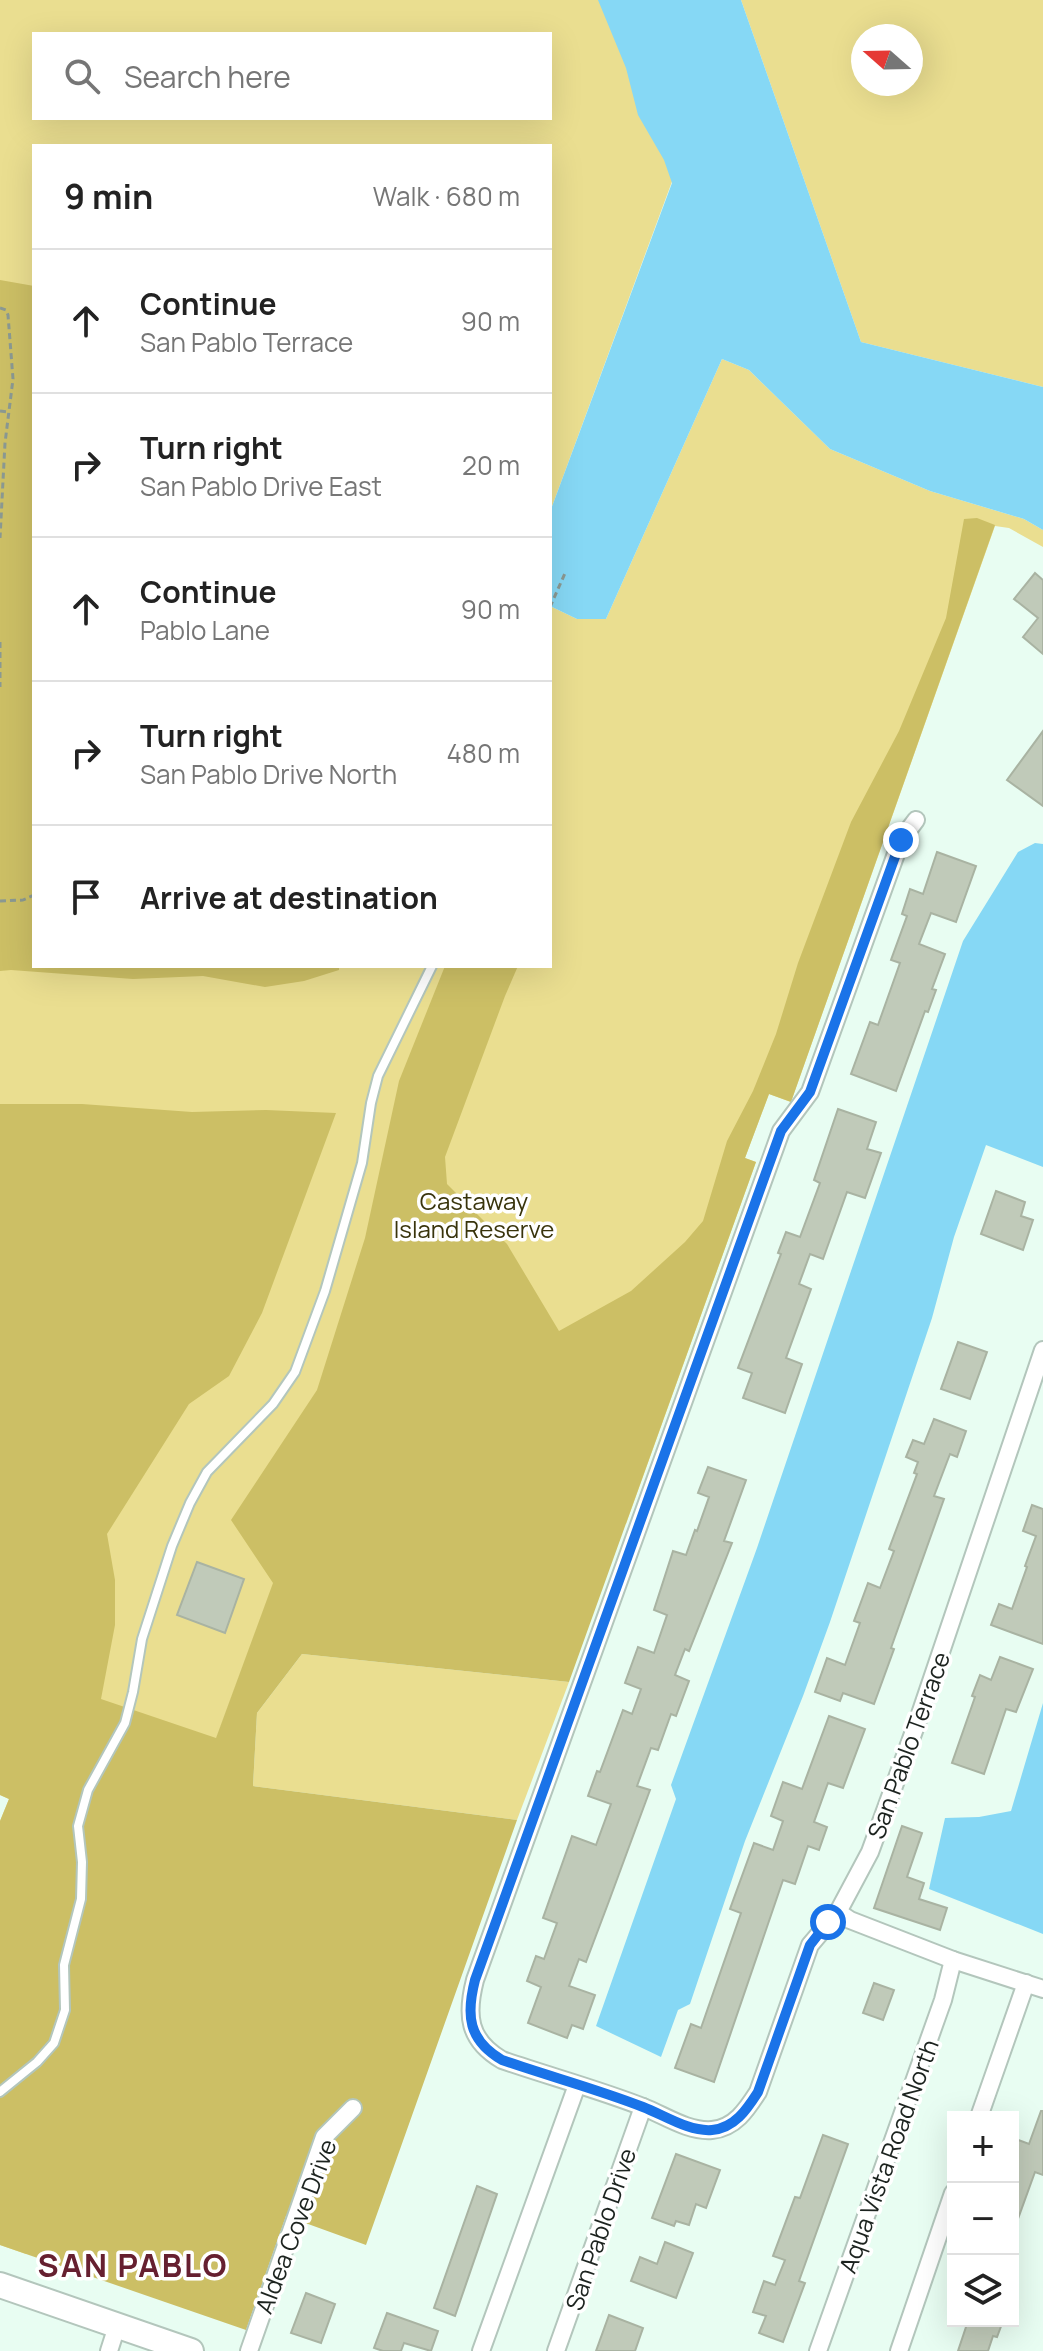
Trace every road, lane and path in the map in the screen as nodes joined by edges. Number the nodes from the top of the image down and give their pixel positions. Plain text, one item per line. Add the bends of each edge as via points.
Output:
1 (0, 308) edge
2 (0, 411) edge
3 (9, 412) junction
4 (0, 538) edge
5 (566, 571) dead end
6 (552, 602) edge
7 (0, 642) edge
8 (0, 687) edge
9 (916, 820) dead end
10 (32, 896) edge
11 (0, 901) edge
12 (431, 968) edge
13 (1043, 1350) edge
14 (838, 1912) junction
15 (953, 1960) junction
16 (1026, 1983) junction
17 (1043, 1989) edge
18 (577, 2085) junction
19 (0, 2092) edge
20 (643, 2107) junction
21 (353, 2108) dead end
22 (981, 2111) edge
23 (947, 2211) edge
24 (0, 2285) edge
25 (117, 2326) junction
26 (109, 2351) edge
27 (191, 2351) edge
28 (249, 2351) edge
29 (481, 2351) edge
30 (556, 2351) edge
31 (818, 2351) edge
32 (899, 2351) edge

1 - 3 path via 8,315 13,379
2 - 3 path
3 - 4 path
5 - 6 path
7 - 8 path
9 - 18 street via 901,840 810,1092 781,1131 475,1980 470,2018 486,2051
10 - 11 path
12 - 19 lane via 378,1076 362,1163 295,1372 273,1404 207,1472 172,1546 142,1639 125,1723 88,1790 78,1826 81,1899 64,1965 65,2010 54,2043
13 - 14 street, San Pablo Terrace via 870,1852
14 - 15 street
14 - 20 street, San Pablo Terrace via 810,1945 758,2092 746,2112 713,2130
15 - 16 street
15 - 31 street, Aqua Vista Road North
16 - 17 street
16 - 22 street
18 - 20 street
18 - 29 street
20 - 30 street, San Pablo Drive
21 - 28 street, Aldea Cove Drive via 324,2137
23 - 32 street
24 - 25 street
25 - 26 street
25 - 27 street

